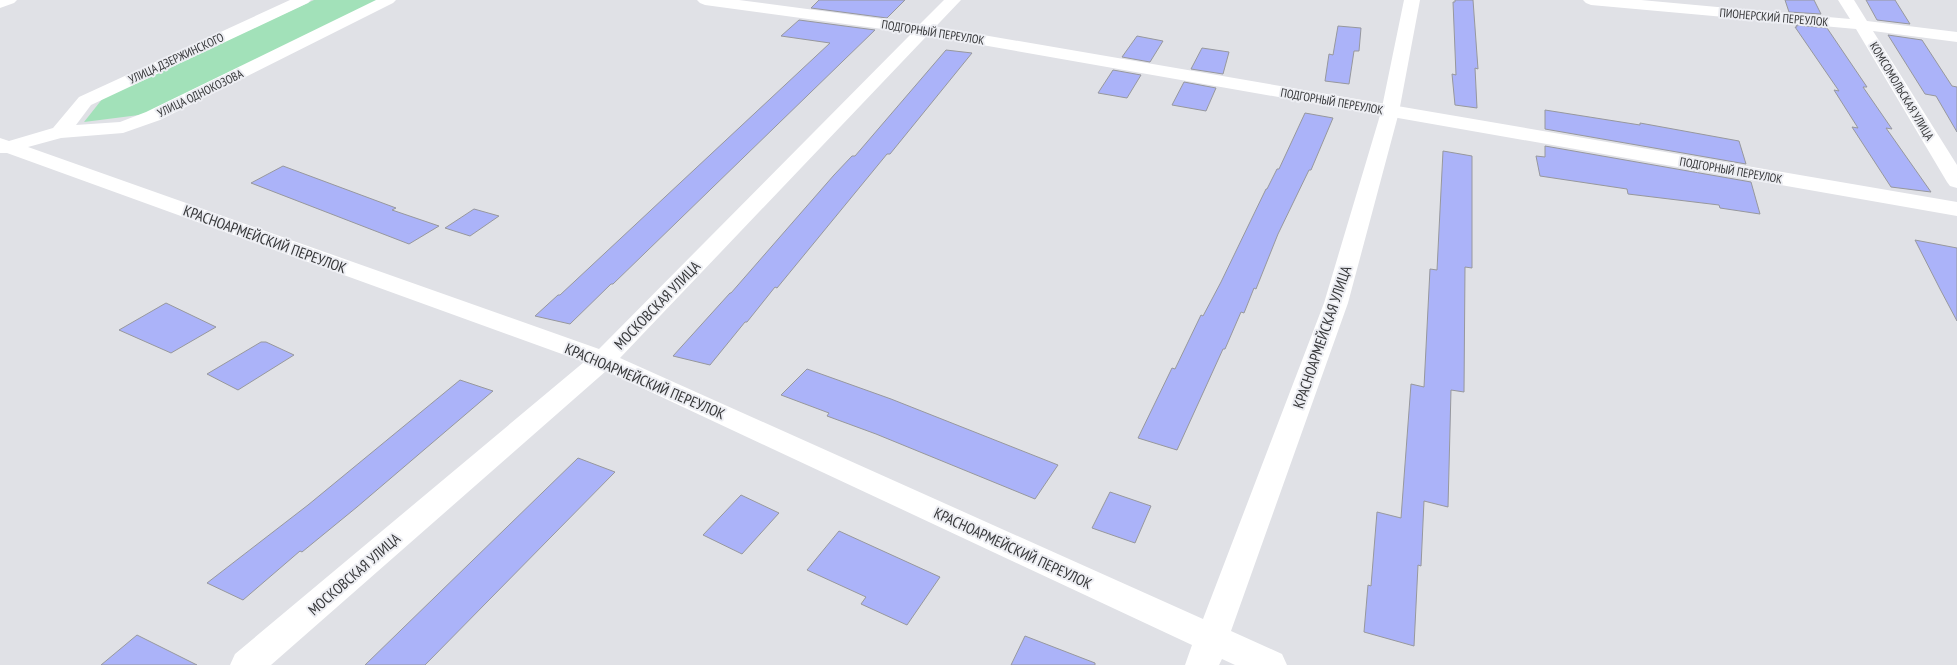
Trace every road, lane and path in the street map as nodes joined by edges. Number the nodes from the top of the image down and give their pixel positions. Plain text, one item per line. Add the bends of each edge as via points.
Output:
1 (9, 0) edge
2 (303, 0) edge
3 (388, 0) edge
4 (705, 0) edge
5 (953, 0) edge
6 (1412, 0) edge
7 (1591, 0) edge
8 (1846, 0) edge
9 (0, 3) edge
10 (1861, 25) junction
11 (925, 30) junction
12 (1957, 36) edge
13 (1390, 112) junction
14 (60, 132) junction
15 (2, 147) edge
16 (1957, 182) edge
17 (1957, 209) edge
18 (603, 360) junction
19 (1212, 639) junction
20 (247, 665) edge
21 (1202, 665) edge
22 (1270, 665) edge

1 - 9 street
2 - 14 street, УЛИЦА ДЗЕРЖИНСКОГО via 85,101
3 - 14 street, УЛИЦА ОДНОКОЗОВА via 153,116 124,127
4 - 11 street, ПОДГОРНЫЙ ПЕРЕУЛОК
5 - 11 street, МОСКОВСКАЯ УЛИЦА
6 - 13 street, КРАСНОАРМЕЙСКАЯ УЛИЦА
7 - 10 street, ПИОНЕРСКИЙ ПЕРЕУЛОК
8 - 10 street, КОМСОМОЛЬСКАЯ УЛИЦА
10 - 12 street, ПИОНЕРСКИЙ ПЕРЕУЛОК
10 - 16 street, КОМСОМОЛЬСКАЯ УЛИЦА
11 - 13 main road, ПОДГОРНЫЙ ПЕРЕУЛОК
11 - 18 street, МОСКОВСКАЯ УЛИЦА
13 - 17 main road, ПОДГОРНЫЙ ПЕРЕУЛОК
13 - 19 street, КРАСНОАРМЕЙСКАЯ УЛИЦА via 1336,303
14 - 15 street, УЛИЦА ОДНОКОЗОВА
15 - 18 street, КРАСНОАРМЕЙСКИЙ ПЕРЕУЛОК
18 - 19 street, КРАСНОАРМЕЙСКИЙ ПЕРЕУЛОК
18 - 20 street, МОСКОВСКАЯ УЛИЦА
19 - 21 street, КРАСНОАРМЕЙСКАЯ УЛИЦА
19 - 22 street, КРАСНОАРМЕЙСКИЙ ПЕРЕУЛОК

